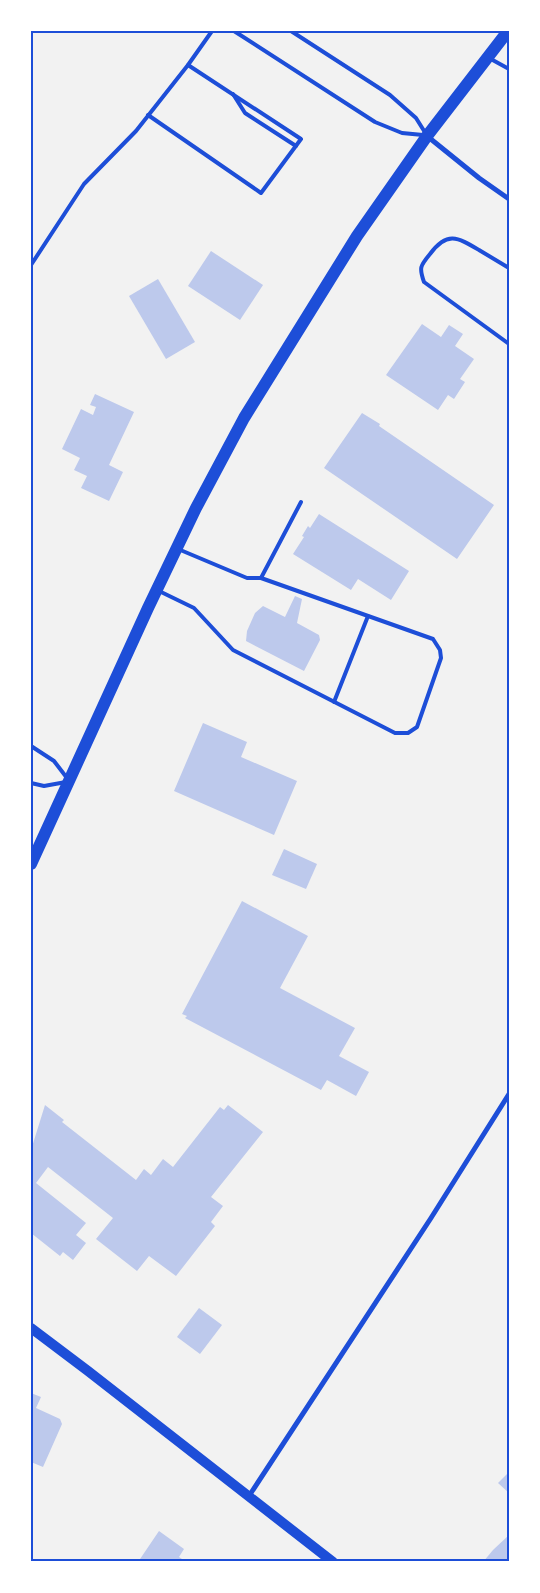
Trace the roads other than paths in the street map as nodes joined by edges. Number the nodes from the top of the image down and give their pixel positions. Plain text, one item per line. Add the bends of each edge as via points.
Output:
1 (212, 31) edge
2 (234, 31) edge
3 (291, 31) edge
4 (508, 31) edge
5 (488, 57) junction
6 (188, 65) junction
7 (509, 69) edge
8 (232, 93) junction
9 (148, 115) junction
10 (427, 136) junction
11 (296, 146) junction
12 (509, 199) edge
13 (31, 265) edge
14 (509, 268) edge
15 (509, 344) edge
16 (301, 502) dead end
17 (177, 548) junction
18 (261, 578) junction
19 (157, 590) junction
20 (368, 616) junction
21 (334, 702) junction
22 (31, 746) edge
23 (69, 781) junction
24 (31, 783) edge
25 (31, 864) edge
26 (509, 1094) edge
27 (31, 1328) edge
28 (249, 1496) junction
29 (333, 1562) edge

1 - 6 lane
2 - 10 lane via 375,122 402,133
3 - 10 lane via 390,95 416,118
4 - 5 main road
5 - 7 lane
5 - 10 main road
6 - 8 lane
6 - 9 lane
8 - 11 lane via 245,113
8 - 11 lane via 301,139
9 - 11 lane via 261,194
9 - 13 lane via 84,184
10 - 12 street
10 - 17 main road via 357,236 270,374
14 - 15 lane via 460,238 438,243 420,271 424,282
16 - 18 lane
17 - 18 lane via 247,578
17 - 19 main road
18 - 20 lane
19 - 21 lane via 194,608 234,650
19 - 23 main road
20 - 21 lane
20 - 21 lane via 433,639 440,650 441,658 418,728 408,733 395,733
22 - 23 lane via 54,761
23 - 24 lane via 44,786
23 - 25 main road
26 - 28 street
27 - 28 main road
28 - 29 main road

